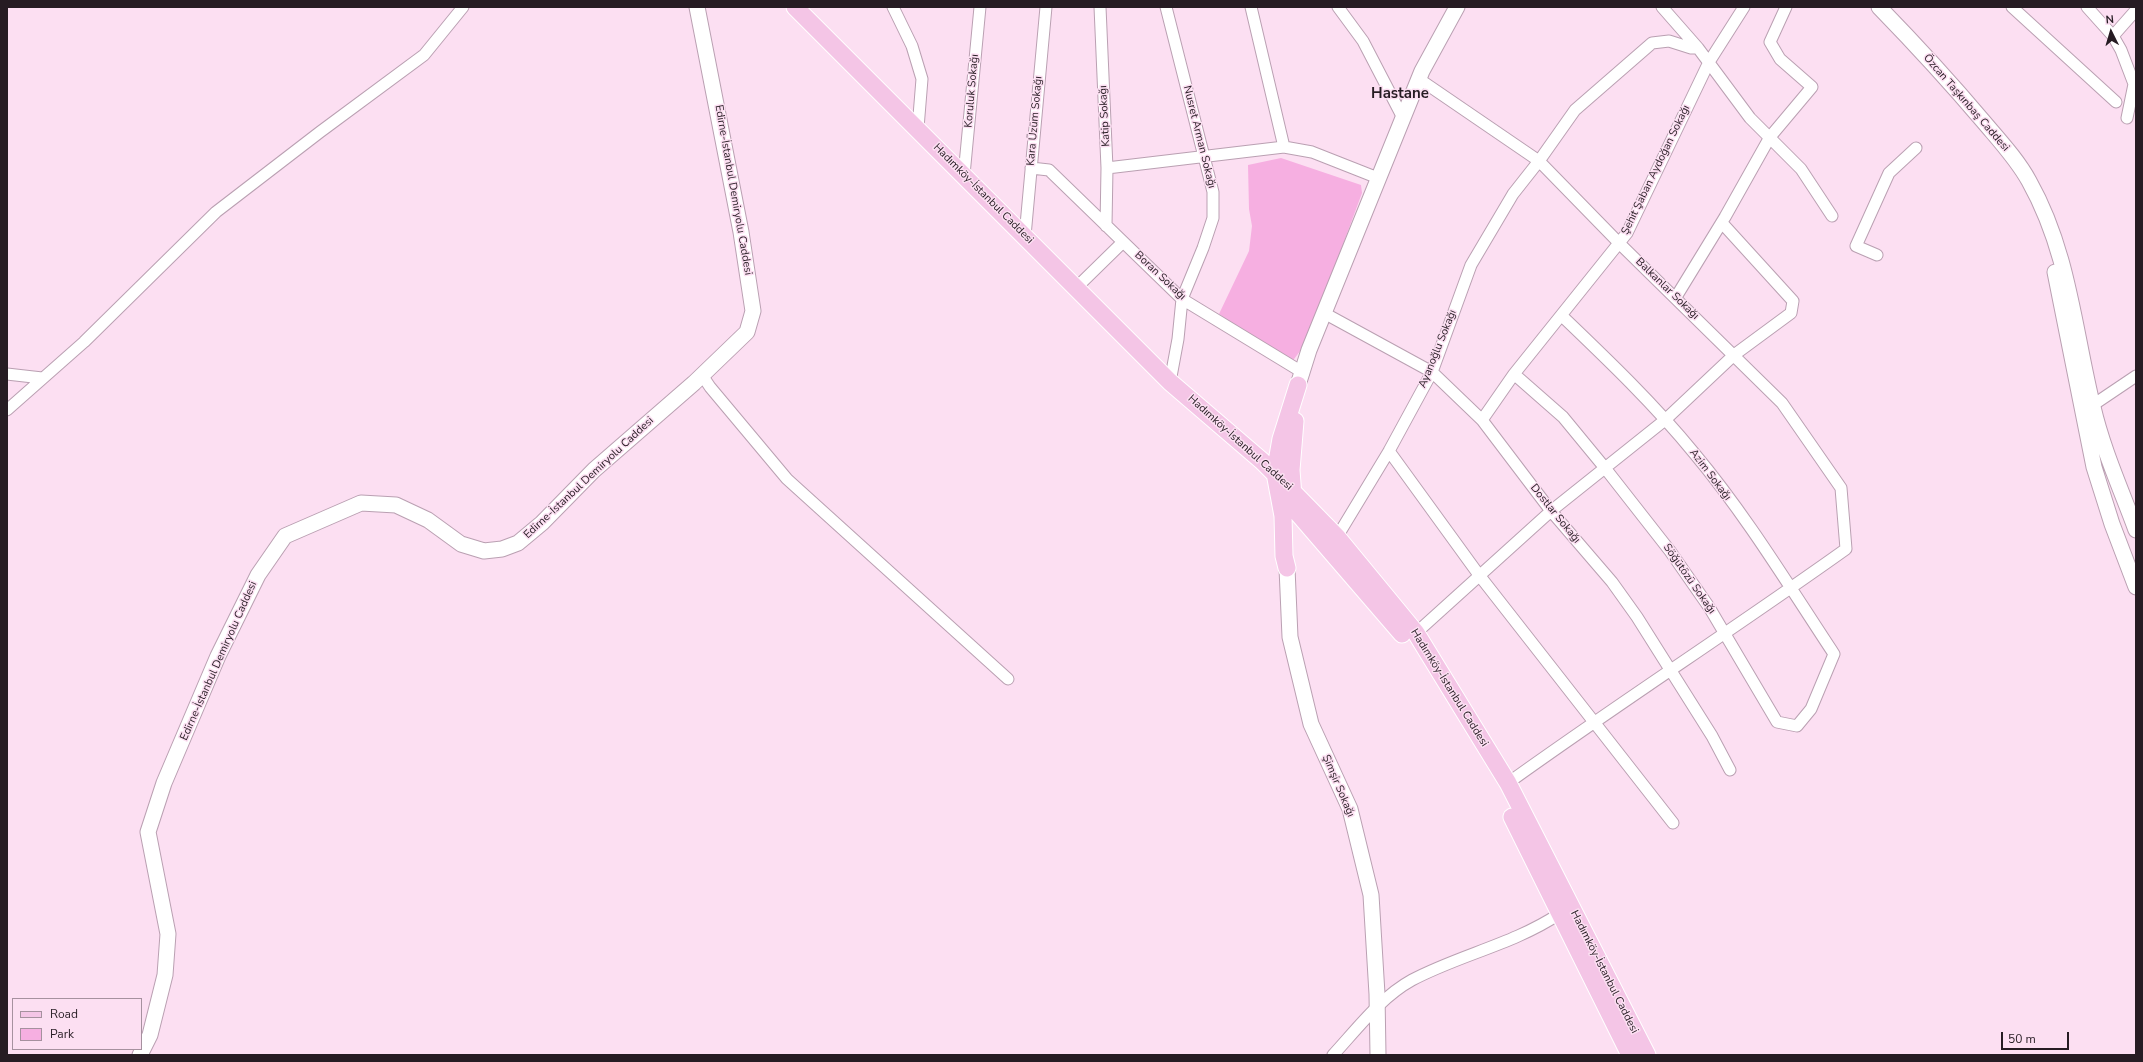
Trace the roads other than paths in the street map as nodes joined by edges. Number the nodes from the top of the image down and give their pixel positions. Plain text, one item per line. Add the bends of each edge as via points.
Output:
1 (463, 7) edge
2 (697, 7) edge
3 (796, 7) edge
4 (893, 7) edge
5 (980, 7) edge
6 (1046, 7) edge
7 (1100, 7) edge
8 (1166, 7) edge
9 (1251, 7) edge
10 (1338, 7) edge
11 (1457, 7) edge
12 (1662, 7) edge
13 (1744, 7) edge
14 (1786, 7) edge
15 (1879, 7) edge
16 (2012, 7) edge
17 (2087, 7) edge
18 (2136, 10) edge
19 (2113, 36) junction
20 (1698, 48) junction
21 (1709, 62) junction
22 (1419, 79) junction
23 (2116, 102) dead end
24 (1403, 118) junction
25 (2127, 118) dead end
26 (918, 128) junction
27 (1770, 137) junction
28 (1284, 147) junction
29 (1916, 148) dead end
30 (1204, 157) junction
31 (1539, 161) junction
32 (1031, 168) junction
33 (1107, 168) junction
34 (964, 175) junction
35 (1378, 178) junction
36 (1832, 216) dead end
37 (1722, 223) junction
38 (1106, 226) junction
39 (1025, 236) junction
40 (1123, 242) junction
41 (1620, 244) junction
42 (1877, 255) dead end
43 (1077, 287) junction
44 (1676, 297) junction
45 (1182, 299) junction
46 (1324, 313) junction
47 (1562, 316) junction
48 (1734, 355) junction
49 (1432, 372) junction
50 (7, 374) edge
51 (1514, 374) junction
52 (702, 375) junction
53 (2136, 376) edge
54 (42, 378) junction
55 (1300, 378) junction
56 (1170, 382) junction
57 (2088, 409) junction
58 (7, 410) edge
59 (1482, 420) junction
60 (1665, 420) junction
61 (1390, 451) junction
62 (1605, 468) junction
63 (1275, 473) junction
64 (1285, 491) junction
65 (1294, 508) junction
66 (1551, 511) junction
67 (2136, 530) edge
68 (1337, 537) junction
69 (1287, 568) junction
70 (1479, 575) junction
71 (2136, 587) edge
72 (1790, 589) junction
73 (1416, 633) junction
74 (1725, 633) junction
75 (1834, 654) joint
76 (1670, 672) junction
77 (1008, 679) dead end
78 (1594, 721) junction
79 (1730, 770) dead end
80 (1508, 783) junction
81 (1673, 823) dead end
82 (1559, 914) junction
83 (1377, 1006) junction
84 (140, 1055) edge
85 (1333, 1055) edge
86 (1378, 1055) edge
87 (1630, 1055) edge
88 (1647, 1055) edge

1 - 54 street via 424,54 216,212 84,342
2 - 52 street, Edirne-İstanbul Demiryolu Caddesi via 737,209 753,311 747,332
3 - 26 main road, Hadımköy-İstanbul Caddesi
4 - 26 street via 916,57 922,79
5 - 34 street, Koruluk Sokağı
6 - 32 street, Kara Üzüm Sokağı
7 - 33 street, Katip Sokağı
8 - 30 street, Nusret Arman Sokağı
9 - 28 street
10 - 24 street via 1363,41
11 - 22 street
12 - 20 street
13 - 21 street, Şehit Şaban Aydoğan Sokağı
14 - 27 street via 1770,42 1780,59 1812,87
15 - 57 street, Özcan Taşkınbaş Caddesi via 1955,88 2005,148 2029,182 2041,208
16 - 23 street
17 - 19 street
18 - 19 street
19 - 25 street via 2134,84
20 - 21 street
20 - 31 street, Ayanoğlu Sokağı via 1669,41 1652,43 1575,110
21 - 27 street via 1750,118
21 - 41 street, Şehit Şaban Aydoğan Sokağı
22 - 24 street
22 - 31 street, Balkanlar Sokağı
24 - 35 street
26 - 34 main road, Hadımköy-İstanbul Caddesi
27 - 36 street via 1801,169
27 - 37 street
28 - 30 street
28 - 35 street via 1312,152
29 - 42 street via 1889,173 1856,246
30 - 33 street
30 - 45 street, Nusret Arman Sokağı via 1213,192 1213,218
31 - 41 street, Balkanlar Sokağı
31 - 49 street, Ayanoğlu Sokağı via 1513,194 1471,265
32 - 38 street, Boran Sokağı via 1050,170
32 - 39 street, Kara Üzüm Sokağı
33 - 38 street, Katip Sokağı
34 - 39 main road, Hadımköy-İstanbul Caddesi
35 - 46 street
37 - 44 street
37 - 48 street via 1793,301 1791,313
38 - 40 street, Boran Sokağı
39 - 43 main road, Hadımköy-İstanbul Caddesi
40 - 43 street
40 - 45 street, Boran Sokağı
41 - 44 street, Balkanlar Sokağı
41 - 47 street, Şehit Şaban Aydoğan Sokağı
43 - 56 main road, Hadımköy-İstanbul Caddesi
44 - 48 street, Balkanlar Sokağı
45 - 55 street, Boran Sokağı
45 - 56 street, Nusret Arman Sokağı
46 - 49 street, Dostlar Sokağı
46 - 55 street
47 - 51 street, Şehit Şaban Aydoğan Sokağı
47 - 60 street, Azim Sokağı
48 - 60 street
48 - 72 street, Balkanlar Sokağı via 1782,403 1841,488 1846,549
49 - 59 street, Dostlar Sokağı
49 - 61 street, Ayanoğlu Sokağı
50 - 54 street
51 - 59 street, Şehit Şaban Aydoğan Sokağı
51 - 62 street, Söğütözü Sokağı via 1563,417
52 - 77 street via 788,479
52 - 84 street, Edirne-İstanbul Demiryolu Caddesi via 594,470 542,523 513,545 484,551 461,544 428,520 396,504 361,503 285,536 258,575 218,656 164,783 148,832 168,934 165,975 150,1035
53 - 57 street
54 - 58 street
55 - 63 main road via 1281,438
55 - 64 main road
56 - 63 main road, Hadımköy-İstanbul Caddesi
56 - 64 main road, Hadımköy-İstanbul Caddesi via 1175,392 1202,423
57 - 67 street
57 - 71 street via 2094,467
59 - 66 street, Dostlar Sokağı
60 - 62 street
60 - 72 street, Azim Sokağı via 1715,480
61 - 68 street, Ayanoğlu Sokağı
61 - 70 street
62 - 66 street
62 - 74 street, Söğütözü Sokağı via 1670,551
63 - 64 main road, Hadımköy-İstanbul Caddesi
64 - 65 main road, Hadımköy-İstanbul Caddesi
64 - 68 main road, Hadımköy-İstanbul Caddesi
64 - 69 main road via 1284,556
65 - 69 main road
65 - 82 main road, Hadımköy-İstanbul Caddesi via 1418,652 1502,796
66 - 70 street
66 - 76 street, Dostlar Sokağı via 1612,582 1637,617
68 - 73 main road, Hadımköy-İstanbul Caddesi
69 - 83 street, Şimşir Sokağı via 1290,637 1311,724 1350,809 1371,895
70 - 73 street
70 - 78 street
72 - 74 street
72 - 75 street, Azim Sokağı
73 - 80 main road, Hadımköy-İstanbul Caddesi
74 - 75 street, Söğütözü Sokağı via 1777,722 1798,726 1811,709
74 - 76 street
76 - 78 street
76 - 79 street, Dostlar Sokağı via 1712,736
78 - 80 street
78 - 81 street
80 - 88 main road, Hadımköy-İstanbul Caddesi
82 - 83 street via 1512,938 1411,980
82 - 87 main road, Hadımköy-İstanbul Caddesi
83 - 85 street
83 - 86 street, Şimşir Sokağı

